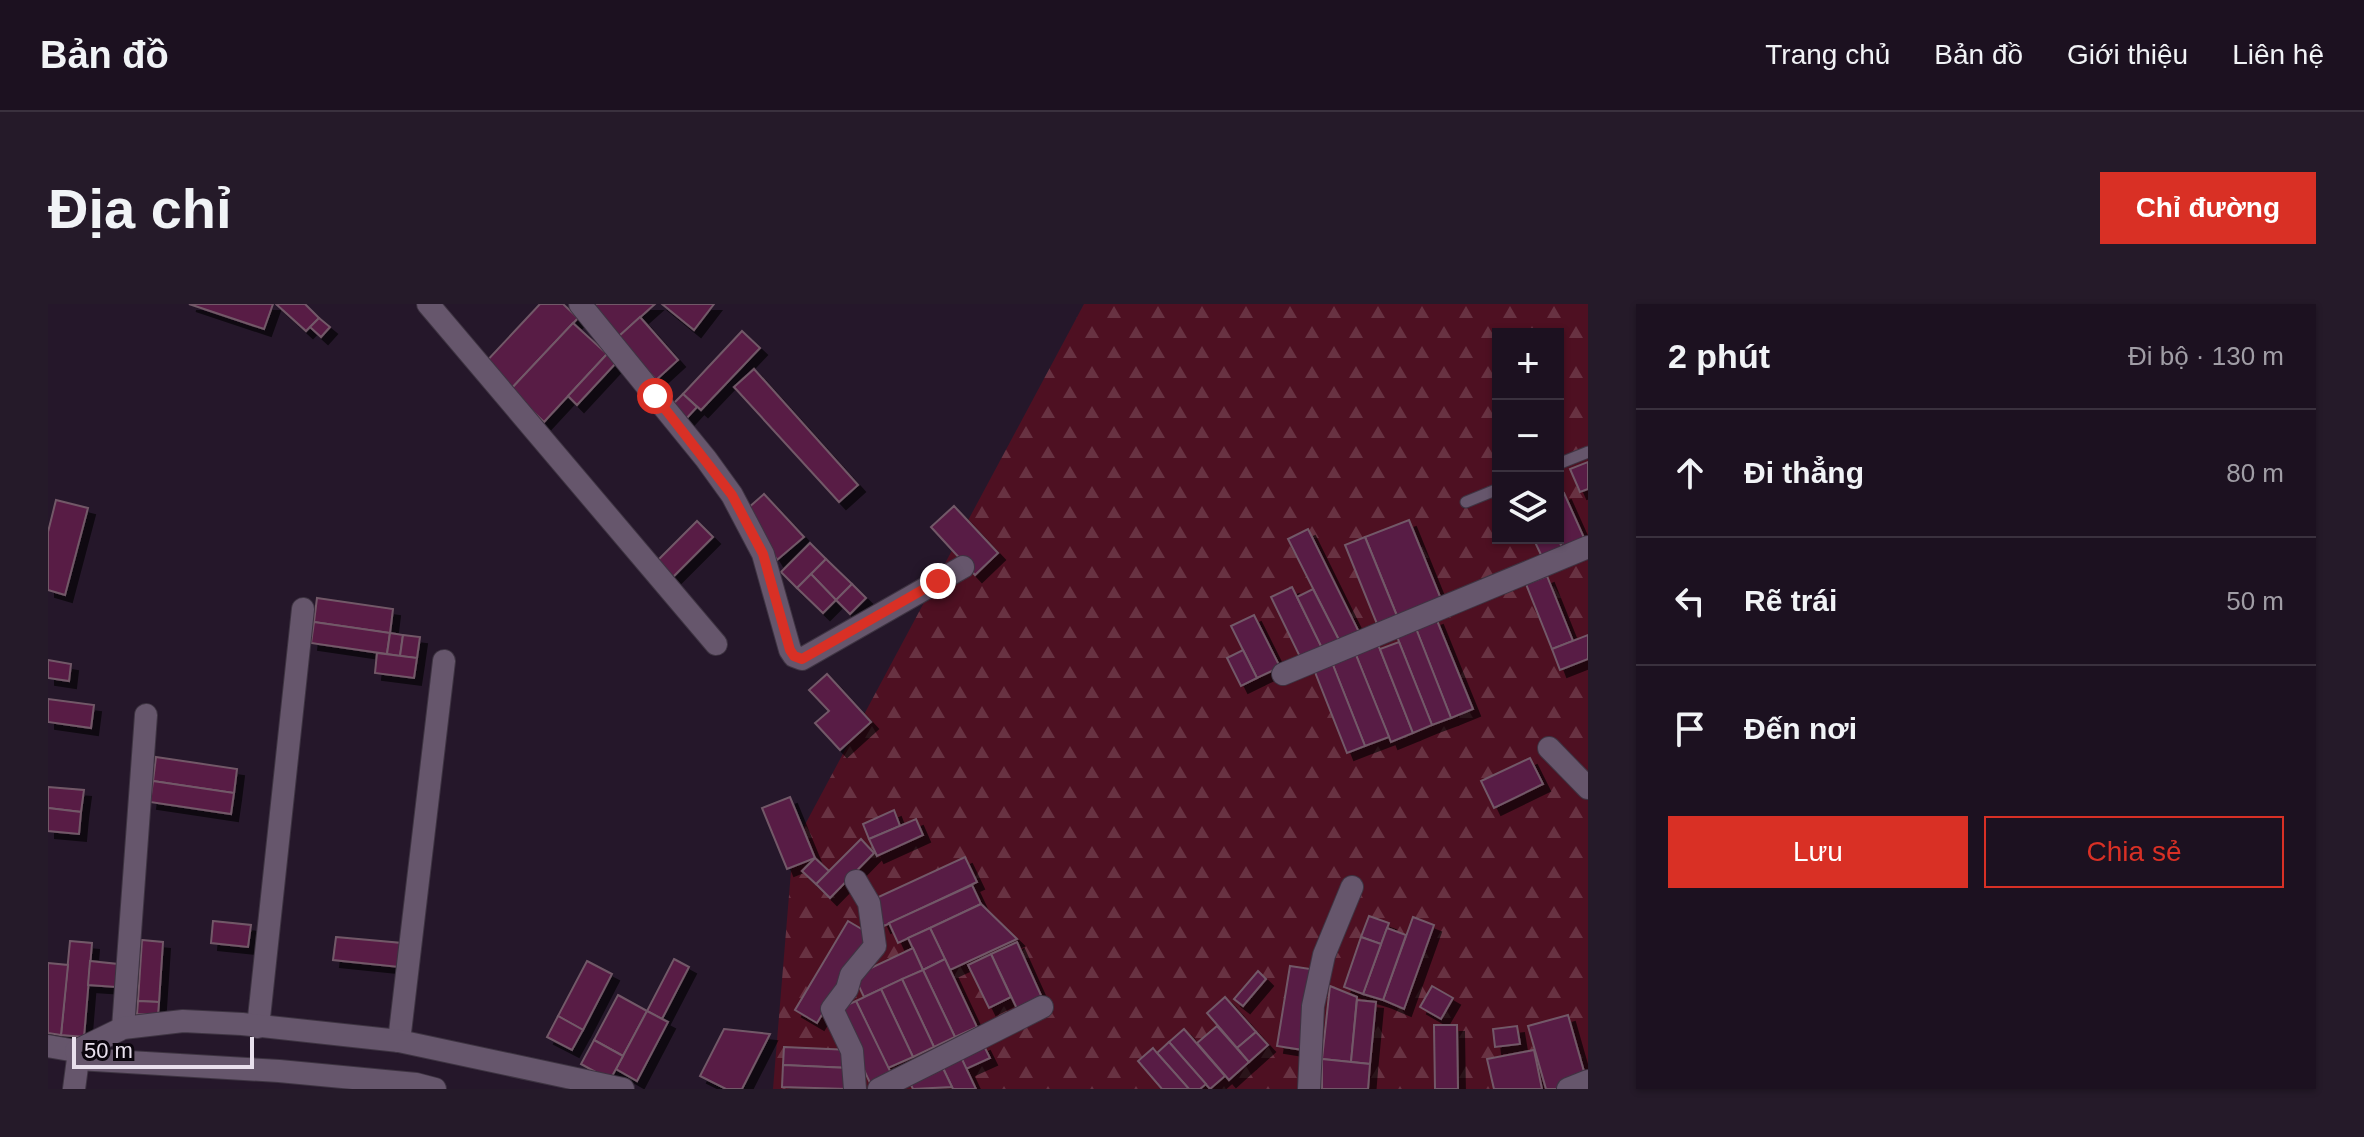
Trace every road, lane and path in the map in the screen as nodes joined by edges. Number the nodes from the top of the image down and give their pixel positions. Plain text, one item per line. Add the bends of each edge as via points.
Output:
1 (428, 304) edge
2 (580, 304) edge
3 (1588, 452) edge
4 (1564, 462) edge
5 (1492, 491) edge
6 (1466, 502) dead end
7 (1588, 547) edge
8 (963, 567) dead end
9 (303, 609) dead end
10 (716, 644) dead end
11 (444, 661) dead end
12 (1283, 674) dead end
13 (146, 715) dead end
14 (1549, 748) dead end
15 (1588, 788) edge
16 (856, 881) dead end
17 (1352, 887) dead end
18 (1042, 1007) dead end
19 (258, 1027) junction
20 (123, 1028) junction
21 (399, 1041) junction
22 (48, 1046) edge
23 (77, 1055) junction
24 (1588, 1081) edge
25 (74, 1089) edge
26 (435, 1089) edge
27 (623, 1089) edge
28 (855, 1089) edge
29 (879, 1089) edge
30 (1309, 1089) edge
31 (1568, 1089) edge

1 - 10 street
2 - 8 street via 732,495 763,554 794,656 802,659
3 - 4 lane
5 - 6 lane
7 - 12 street
9 - 19 street
11 - 21 street
13 - 20 street
14 - 15 street
16 - 28 street via 869,903 875,946 832,1009 852,1051
17 - 30 street via 1324,955 1313,1006
18 - 29 street
19 - 20 street via 183,1021
19 - 21 street
20 - 23 street
21 - 27 street
22 - 23 street
23 - 25 street
23 - 26 street
24 - 31 street

